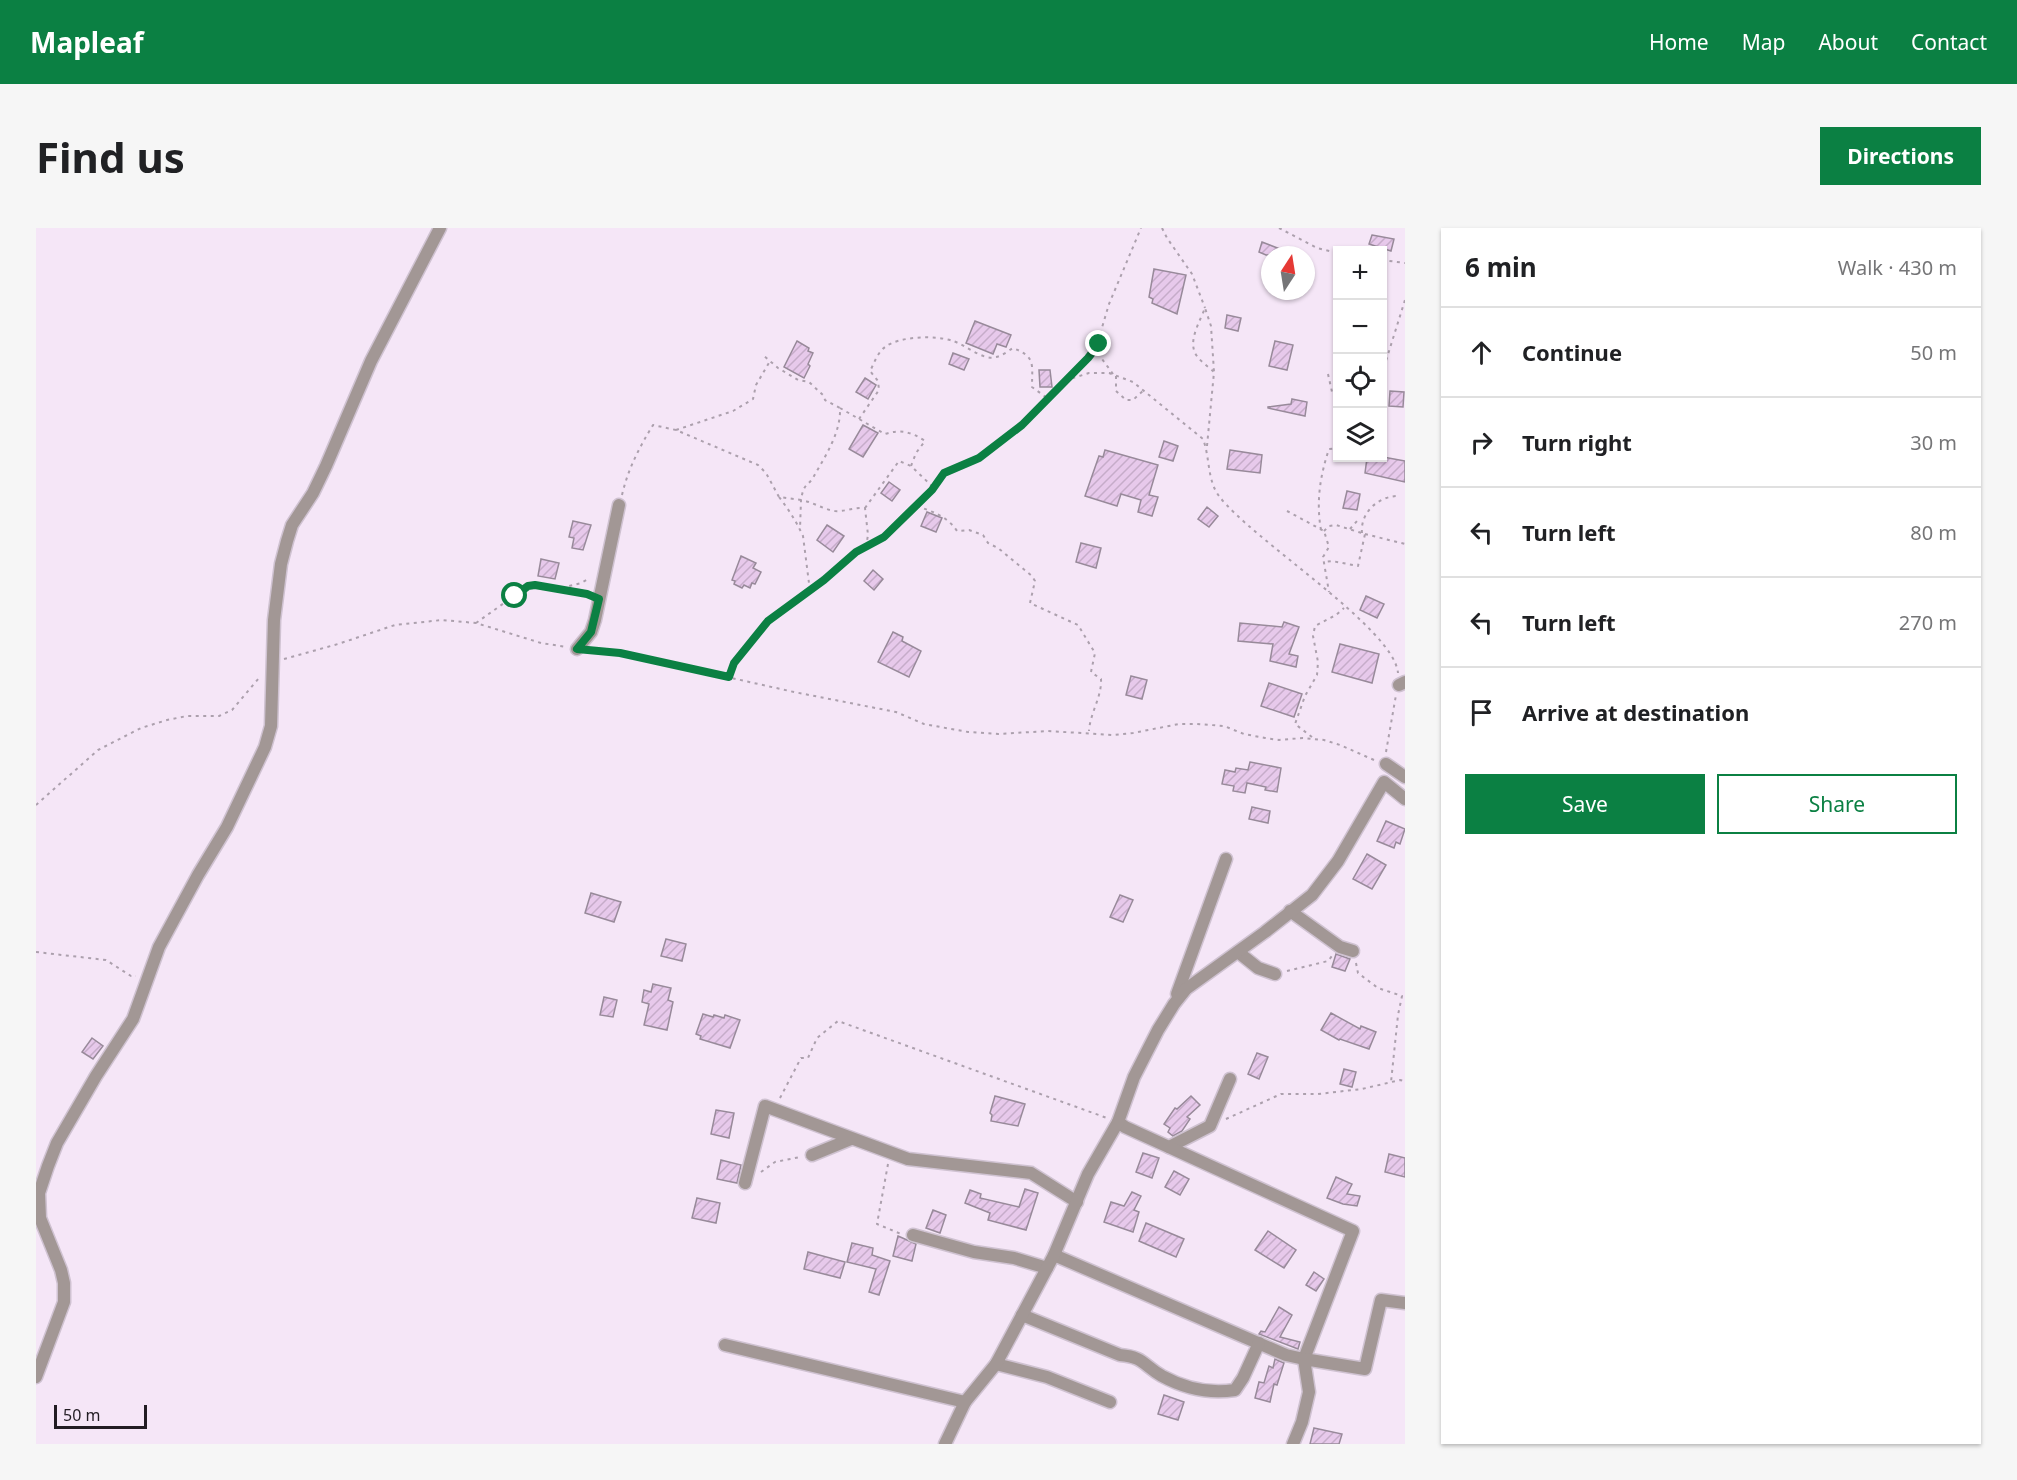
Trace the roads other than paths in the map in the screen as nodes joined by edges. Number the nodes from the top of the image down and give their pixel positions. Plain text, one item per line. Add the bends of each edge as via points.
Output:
1 (440, 228) edge
2 (619, 505) road end
3 (577, 649) road end
4 (1386, 764) road end
5 (1405, 777) edge
6 (1405, 799) edge
7 (1226, 859) dead end
8 (1290, 911) junction
9 (1353, 951) road end
10 (1238, 952) junction
11 (1275, 974) road end
12 (1174, 1004) junction
13 (1230, 1079) dead end
14 (1118, 1122) junction
15 (851, 1139) junction
16 (1169, 1148) junction
17 (812, 1155) road end
18 (745, 1183) road end
19 (1077, 1202) junction
20 (913, 1236) road end
21 (1054, 1255) junction
22 (1047, 1268) junction
23 (1405, 1304) edge
24 (1022, 1315) junction
25 (1259, 1343) junction
26 (725, 1345) dead end
27 (1304, 1359) junction
28 (996, 1364) junction
29 (36, 1377) edge
30 (965, 1402) junction
31 (1110, 1402) dead end
32 (945, 1444) edge
33 (1293, 1444) edge

1 - 29 street via 371,361 313,494 292,525 281,564 274,620 271,726 265,747 227,827 159,947 134,1019 57,1143 39,1193 40,1218 63,1277 64,1302
2 - 3 street via 591,632
4 - 5 street
6 - 8 street via 1384,782 1338,861 1311,895
7 - 12 street
8 - 9 street via 1340,947
8 - 10 street
10 - 11 street via 1258,968
10 - 12 street via 1186,989
12 - 14 street via 1134,1077
13 - 16 street via 1210,1126
14 - 16 street
14 - 19 street
15 - 17 street
15 - 18 street via 765,1106
15 - 19 street via 908,1159 1031,1173
16 - 27 street via 1353,1232
19 - 21 street
20 - 22 street
21 - 22 street
21 - 25 street
22 - 24 street
23 - 27 street via 1381,1300 1365,1369
24 - 25 street via 1120,1355 1135,1356 1162,1376 1200,1390 1235,1389
24 - 28 street
25 - 27 street
26 - 30 street
27 - 33 street via 1309,1392
28 - 30 street
28 - 31 street via 1047,1377
30 - 32 street

